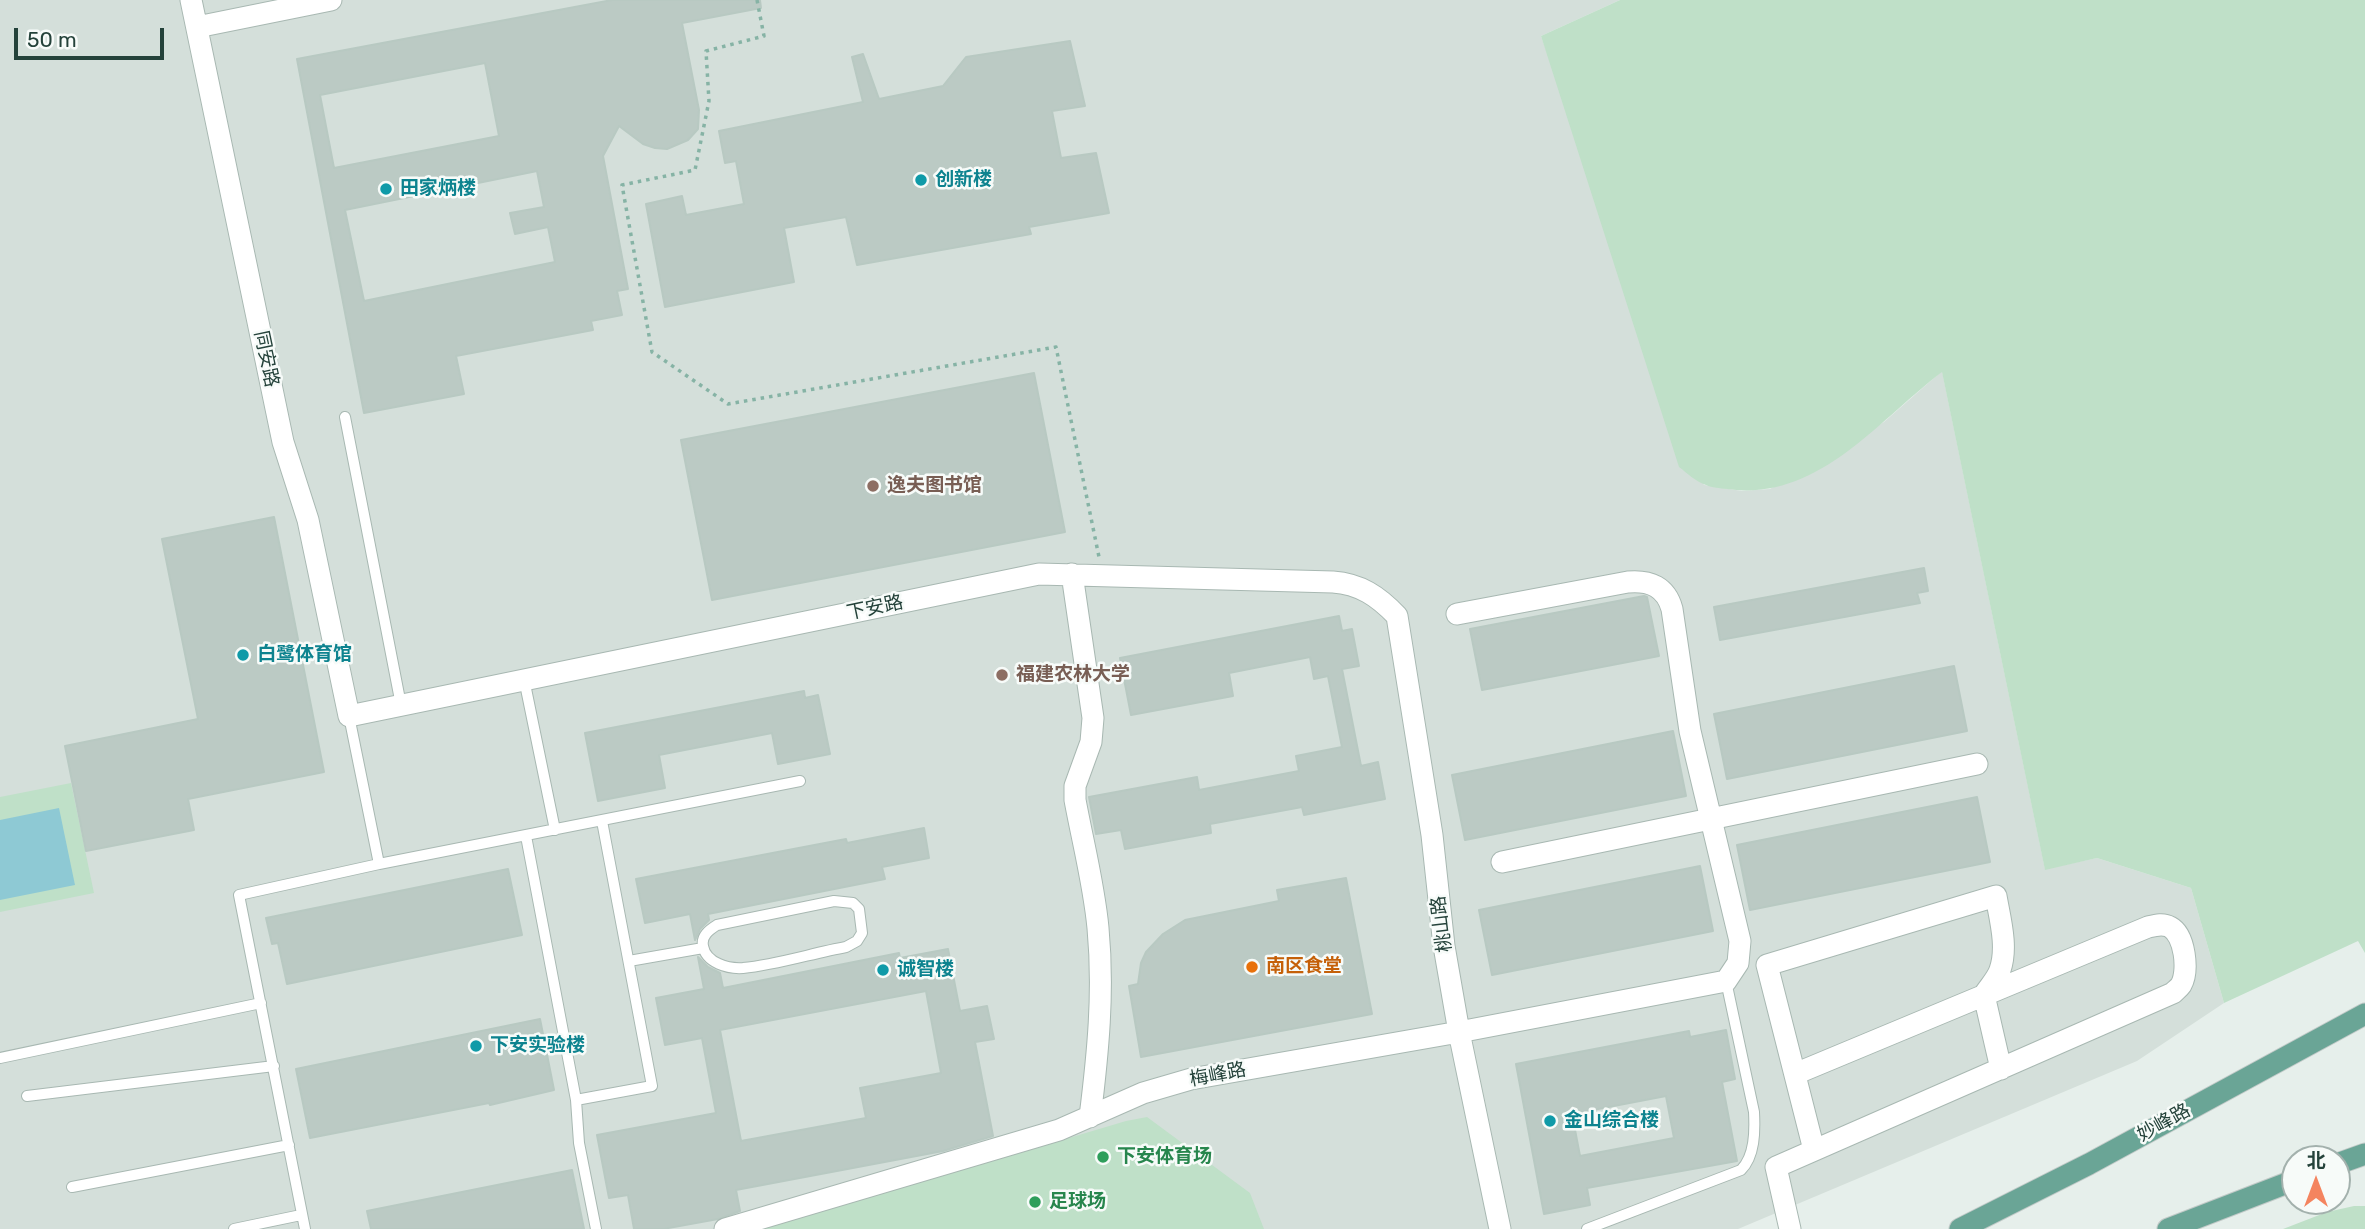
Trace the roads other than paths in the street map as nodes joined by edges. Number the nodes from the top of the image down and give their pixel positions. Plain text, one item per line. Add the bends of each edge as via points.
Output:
1 (191, 0) edge
2 (331, 0) edge
3 (197, 27) junction
4 (345, 416) dead end
5 (1072, 575) junction
6 (1457, 614) dead end
7 (1397, 616) joint
8 (524, 679) junction
9 (401, 705) junction
10 (349, 716) junction
11 (1976, 764) dead end
12 (800, 781) dead end
13 (1711, 819) junction
14 (602, 821) junction
15 (555, 830) junction
16 (526, 836) junction
17 (1502, 863) dead end
18 (379, 864) junction
19 (703, 948) junction
20 (629, 961) junction
21 (1726, 981) junction
22 (1984, 995) junction
23 (261, 1003) junction
24 (2365, 1014) edge
25 (1459, 1032) junction
26 (0, 1058) edge
27 (274, 1066) junction
28 (2001, 1069) junction
29 (1794, 1074) junction
30 (27, 1096) dead end
31 (576, 1100) junction
32 (1090, 1117) junction
33 (289, 1145) junction
34 (1814, 1150) junction
35 (2281, 1185) edge
36 (72, 1187) dead end
37 (301, 1214) junction
38 (234, 1229) edge
39 (305, 1229) edge
40 (596, 1229) edge
41 (725, 1229) edge
42 (1500, 1229) edge
43 (1587, 1229) edge
44 (1790, 1229) edge
45 (1960, 1229) edge
46 (2168, 1229) edge

1 - 3 street, 同安路
2 - 3 street
3 - 10 street, 同安路 via 283,442 308,520
4 - 9 lane
5 - 7 street, 下安路 via 1347,583 1359,586
5 - 8 street, 下安路 via 1039,574
5 - 32 street via 1093,718 1091,743 1075,786 1100,955 1101,1013
6 - 13 street via 1628,582 1662,589 1672,609 1684,698
7 - 25 street, 桃山路
8 - 9 street, 下安路
8 - 15 lane
9 - 10 street, 下安路
10 - 18 lane
11 - 13 street
12 - 14 lane
13 - 17 street
13 - 21 street via 1740,941 1738,963
14 - 15 lane
14 - 20 lane
15 - 16 lane
16 - 18 lane
16 - 31 lane
18 - 23 lane via 239,895
19 - 19 lane via 719,964 742,968 846,947 862,933 859,909 853,903 834,901 717,925 703,939
19 - 20 lane
20 - 31 lane via 652,1086
21 - 25 street, 梅峰路
21 - 43 lane via 1754,1112 1746,1164 1741,1170
22 - 28 street
22 - 28 street via 2148,926 2160,924 2176,931 2185,958 2185,973 2173,993
22 - 29 street
22 - 29 street via 2002,961 1996,896 1767,965
23 - 26 lane
23 - 27 lane
24 - 45 main road, 妙峰路
25 - 32 street, 梅峰路 via 1191,1079 1143,1093
25 - 42 street, 桃山路
27 - 30 lane
27 - 33 lane
28 - 34 street
29 - 34 street
31 - 40 lane via 579,1143
32 - 41 street, 梅峰路 via 1029,1140
33 - 36 lane
33 - 37 lane
34 - 44 street via 1776,1167
35 - 46 main road
37 - 38 lane
37 - 39 lane

